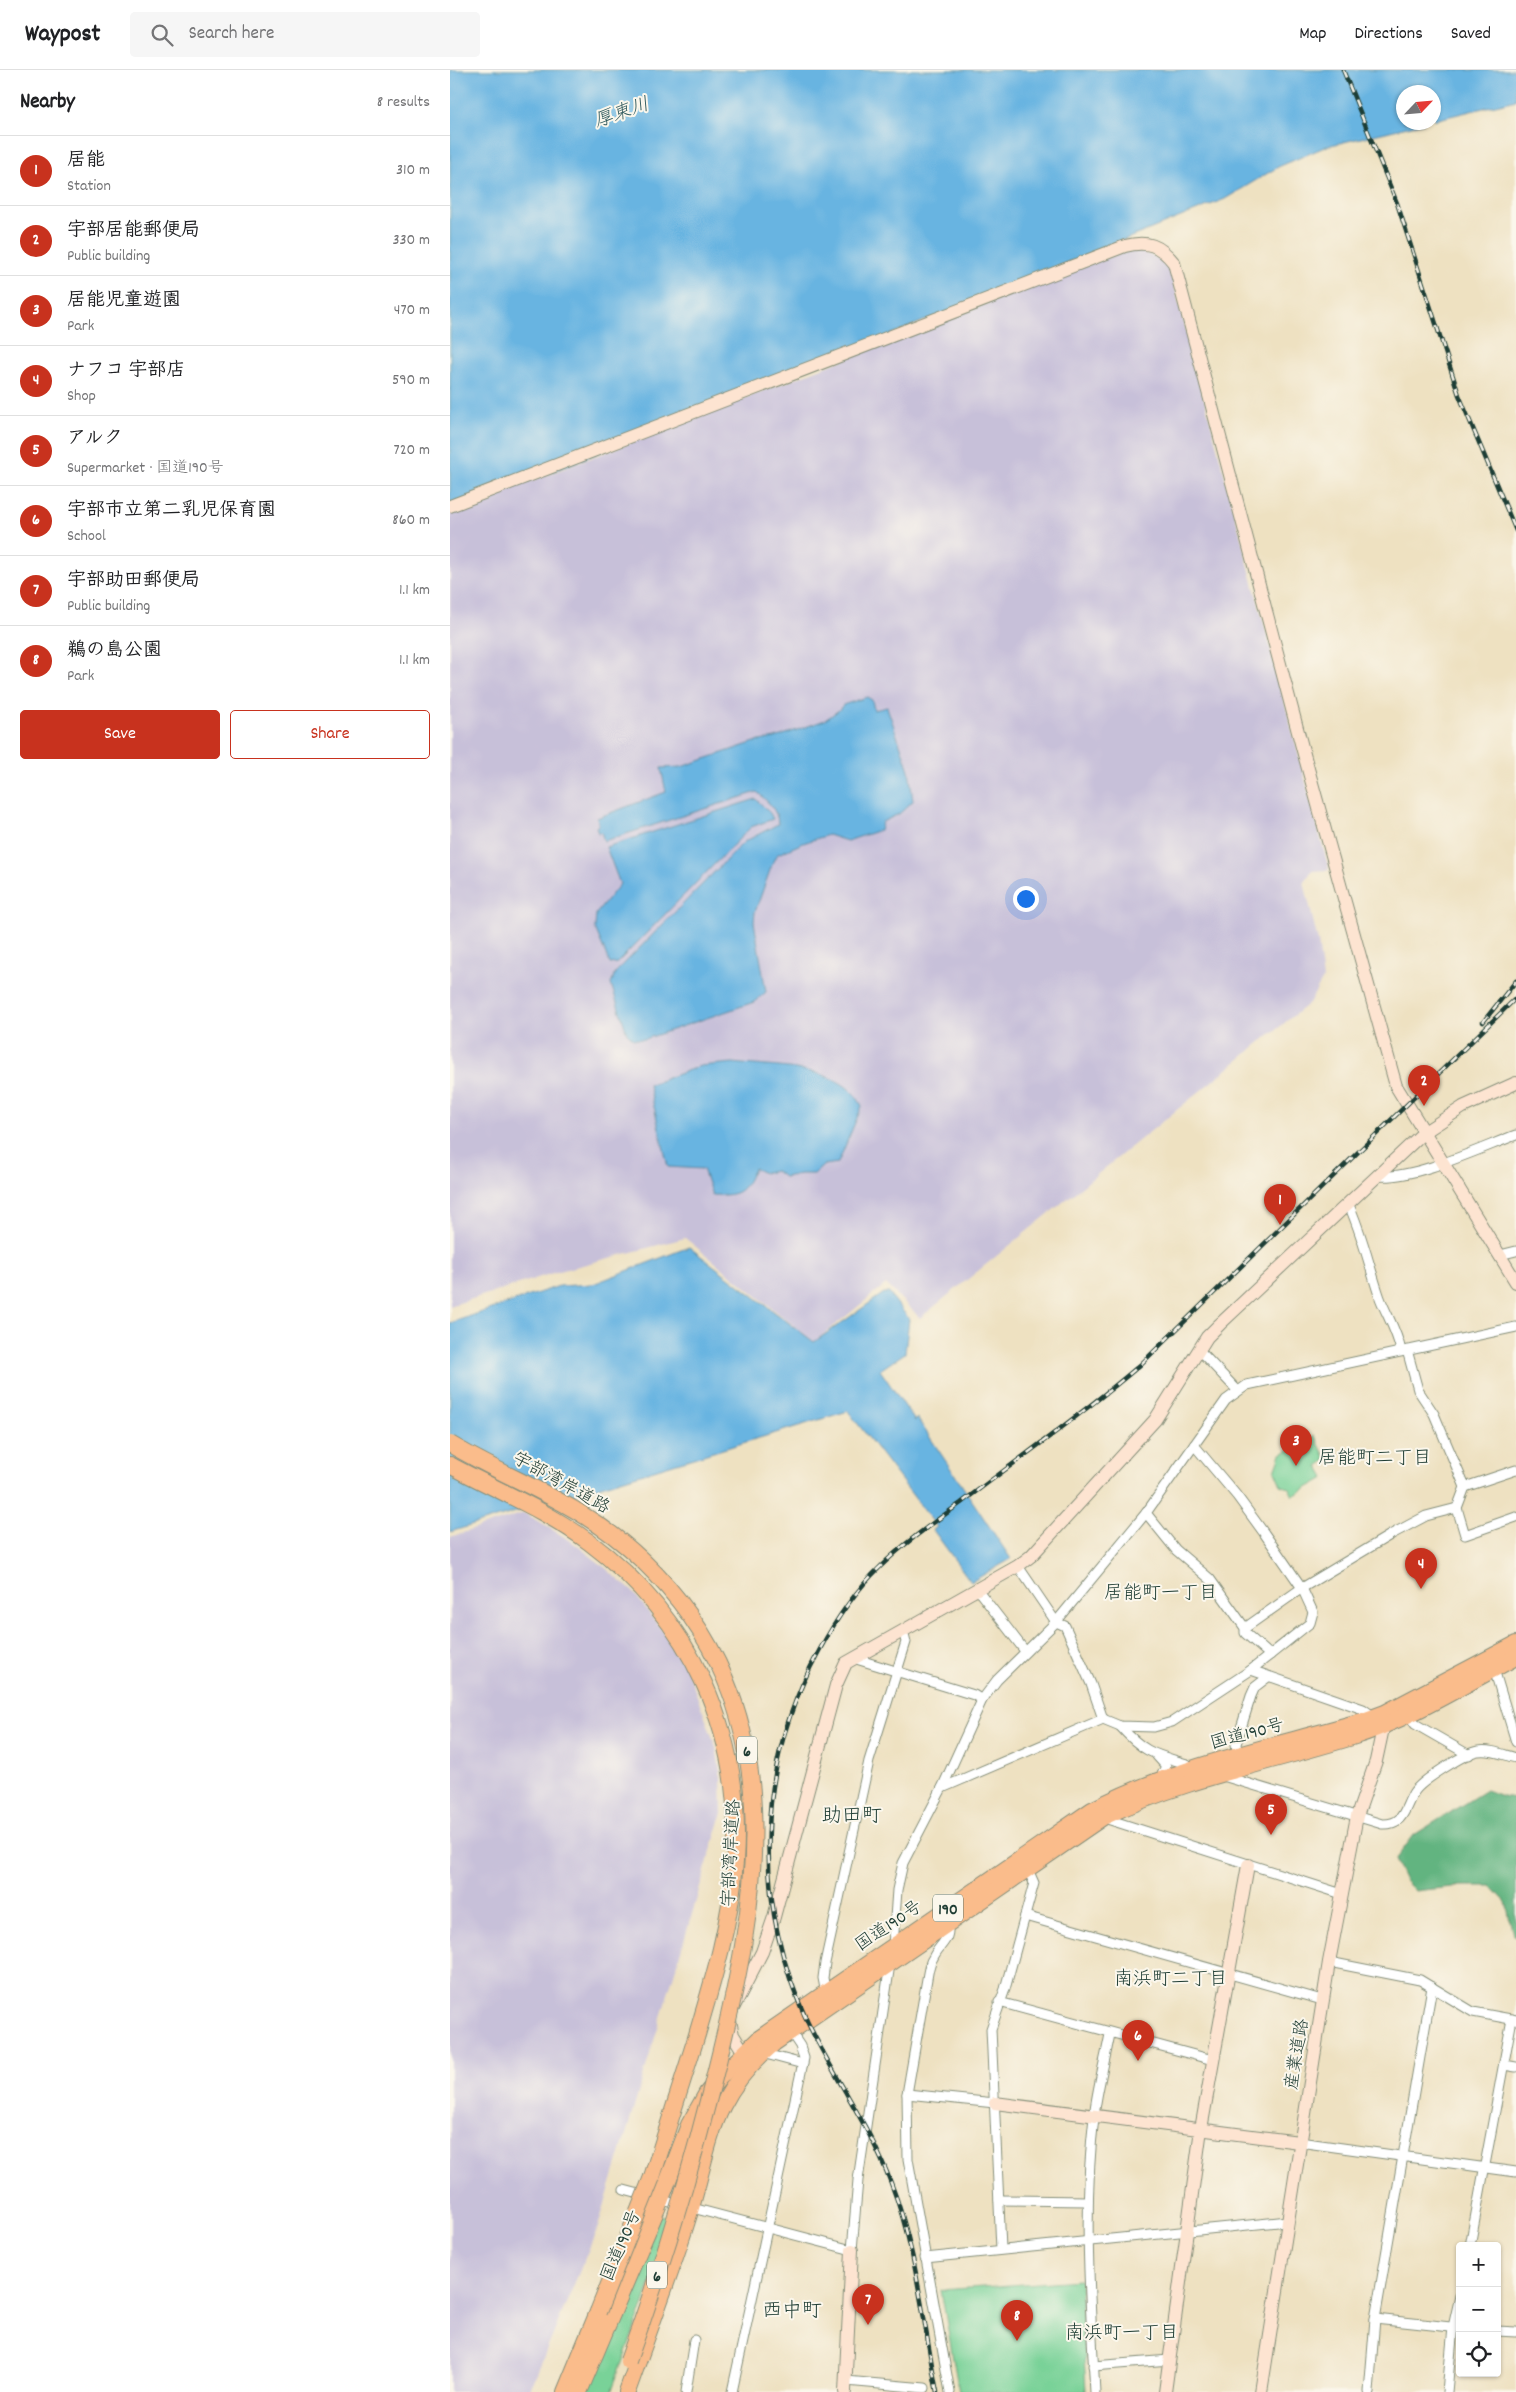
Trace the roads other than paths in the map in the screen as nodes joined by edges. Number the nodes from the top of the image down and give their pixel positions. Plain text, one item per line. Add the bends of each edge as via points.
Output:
1 (450, 506) edge
2 (1516, 1083) edge
3 (1423, 1133) junction
4 (1516, 1134) edge
5 (1441, 1162) junction
6 (1377, 1176) junction
7 (1348, 1203) junction
8 (1516, 1251) edge
9 (1500, 1255) junction
10 (1516, 1282) edge
11 (1516, 1327) edge
12 (1199, 1350) junction
13 (1404, 1351) junction
14 (1237, 1390) junction
15 (450, 1444) edge
16 (1194, 1445) junction
17 (450, 1465) edge
18 (1516, 1470) edge
19 (1465, 1487) junction
20 (1457, 1508) junction
21 (1146, 1513) junction
22 (1516, 1517) edge
23 (1018, 1566) junction
24 (1302, 1588) junction
25 (977, 1589) junction
26 (1056, 1622) junction
27 (1245, 1628) junction
28 (903, 1630) junction
29 (1516, 1644) edge
30 (1025, 1651) junction
31 (1270, 1655) junction
32 (1516, 1657) edge
33 (853, 1658) junction
34 (1494, 1669) junction
35 (1250, 1670) junction
36 (897, 1671) junction
37 (1268, 1677) junction
38 (982, 1700) junction
39 (1408, 1714) junction
40 (1381, 1718) junction
41 (1103, 1719) junction
42 (1120, 1726) junction
43 (1516, 1742) edge
44 (1154, 1754) junction
45 (1469, 1755) junction
46 (1238, 1756) junction
47 (1516, 1758) edge
48 (1204, 1769) junction
49 (1160, 1779) junction
50 (942, 1788) junction
51 (1358, 1816) junction
52 (1103, 1818) junction
53 (1024, 1862) junction
54 (1248, 1865) junction
55 (1342, 1894) junction
56 (1025, 1916) junction
57 (947, 1923) junction
58 (892, 1954) junction
59 (1329, 1962) junction
60 (1230, 1974) junction
61 (1432, 1987) junction
62 (828, 1997) junction
63 (1322, 2000) junction
64 (999, 2002) junction
65 (1514, 2020) edge
66 (790, 2031) junction
67 (1110, 2034) junction
68 (752, 2056) junction
69 (1213, 2060) junction
70 (803, 2064) junction
71 (1504, 2065) junction
72 (1516, 2068) edge
73 (907, 2094) junction
74 (994, 2103) junction
75 (1094, 2116) junction
76 (1201, 2129) junction
77 (1299, 2142) junction
78 (1404, 2156) junction
79 (1486, 2168) junction
80 (1516, 2172) edge
81 (624, 2190) dead end
82 (661, 2199) junction
83 (999, 2200) junction
84 (1088, 2201) junction
85 (692, 2208) junction
86 (1288, 2221) junction
87 (768, 2228) junction
88 (1188, 2230) junction
89 (1087, 2240) junction
90 (1471, 2242) edge
91 (1001, 2249) junction
92 (852, 2250) junction
93 (925, 2258) junction
94 (1375, 2319) junction
95 (1456, 2328) edge
96 (1501, 2331) edge
97 (1456, 2332) edge
98 (1516, 2332) edge
99 (694, 2340) dead end
100 (1170, 2360) junction
101 (1093, 2366) junction
102 (845, 2387) edge
103 (925, 2388) dead end
104 (565, 2392) edge
105 (579, 2392) edge
106 (616, 2392) edge
107 (627, 2392) edge
108 (686, 2392) edge
109 (732, 2392) edge
110 (950, 2392) edge
111 (1094, 2392) edge
112 (1165, 2392) edge
113 (1261, 2392) edge
114 (1369, 2392) edge
115 (1447, 2392) edge

1 - 3 street via 1125,246 1144,242 1160,248 1174,263 1390,1071
2 - 3 street via 1463,1107
3 - 5 street
3 - 6 street
4 - 5 street
5 - 6 street via 1390,1177
5 - 9 street
6 - 7 street
7 - 12 street via 1220,1324
7 - 13 street via 1382,1304
8 - 9 street
9 - 10 street
11 - 13 street
12 - 14 street
12 - 23 street via 1155,1420 1031,1556
13 - 14 street
13 - 19 street via 1418,1390 1434,1414
14 - 16 street via 1226,1400
15 - 106 highway, 宇部湾岸道路 / 6, bridge via 581,1512 614,1534 644,1562 672,1592 716,1658 738,1712 747,1749 754,1795 755,1844 732,2008 684,2189
16 - 21 street
16 - 24 street via 1237,1496
17 - 104 highway, 宇部湾岸道路 / 6, bridge via 565,1526 604,1553 633,1580 671,1624 693,1658 722,1731 731,1772 736,1824 735,1862 731,1899 708,1997 652,2177
18 - 19 street
19 - 20 street
20 - 22 street via 1465,1535
20 - 24 street via 1411,1523
21 - 26 street
21 - 27 street via 1176,1550 1210,1579
23 - 25 street
23 - 26 street
24 - 27 street
24 - 31 street via 1314,1612 1310,1623
25 - 28 street
25 - 30 street
26 - 30 street
26 - 41 street via 1065,1626
27 - 31 street via 1245,1633
28 - 33 street
28 - 36 street via 906,1642
29 - 40 highway, 国道190号 / 190
30 - 38 street
31 - 35 street
32 - 34 highway, 国道190号 / 190
33 - 36 street
33 - 68 street via 846,1662 836,1684 762,1952 729,2016 733,2035
34 - 39 highway, 国道190号 / 190
34 - 43 street
35 - 37 street
35 - 42 street via 1172,1722 1154,1727
36 - 38 street
36 - 62 street via 869,1762 825,1963
37 - 40 street
37 - 46 street via 1255,1687 1251,1696 1236,1744
38 - 50 street
39 - 40 highway, 国道190号 / 190
39 - 45 street via 1415,1724
40 - 46 highway, 国道190号 / 190
40 - 48 highway, 国道190号 / 190 via 1353,1737
40 - 51 street, 産業道路
41 - 42 street
41 - 50 street
42 - 44 street via 1136,1744
44 - 48 street
44 - 49 street via 1166,1766
45 - 47 street via 1487,1751
45 - 51 street via 1422,1784 1414,1792 1402,1818 1391,1824 1382,1824
46 - 48 highway, 国道190号 / 190
48 - 49 highway, 国道190号 / 190
48 - 51 street
48 - 52 highway, 国道190号 / 190
49 - 53 highway, 国道190号 / 190 via 1092,1810
50 - 58 street via 903,1863 897,1890
51 - 55 street, 産業道路
52 - 53 highway, 国道190号 / 190
52 - 54 street
53 - 56 street via 1034,1883
53 - 57 highway, 国道190号 / 190
53 - 58 highway, 国道190号 / 190
54 - 55 street
54 - 60 street
55 - 59 street, 産業道路
56 - 60 street
56 - 64 street
57 - 58 highway, 国道190号 / 190
57 - 73 street via 946,1940 932,1959 928,1973
58 - 62 highway, 国道190号 / 190
58 - 92 street via 858,2180
59 - 61 street via 1420,1980
59 - 63 street, 産業道路
60 - 63 street
60 - 69 street
61 - 65 street via 1472,2012
61 - 78 street
62 - 66 highway, 国道190号 / 190
62 - 68 highway, 国道190号 / 190 via 768,2032
63 - 77 street, 産業道路
64 - 67 street
64 - 74 street via 991,2029
65 - 71 street
66 - 68 highway, 国道190号 / 190
66 - 70 street via 800,2046
67 - 69 street
67 - 75 street
68 - 70 street
68 - 82 highway, 国道190号 / 190 via 720,2077 698,2107 688,2125
68 - 85 highway, 国道190号 / 190 via 713,2126
69 - 76 street
70 - 87 street
71 - 72 street
71 - 79 street
73 - 74 street
73 - 93 street via 908,2160
74 - 75 street
74 - 83 street
75 - 76 street
75 - 84 street
76 - 77 street
76 - 88 street
77 - 78 street
77 - 86 street, 産業道路
78 - 79 street
78 - 94 street
79 - 80 street
79 - 90 street
81 - 82 street
82 - 85 street
82 - 105 highway, 国道190号 / 190
83 - 84 street
83 - 91 street
84 - 89 street
85 - 87 street
85 - 107 highway, 国道190号 / 190
86 - 88 street
86 - 113 street, 産業道路
87 - 92 street
87 - 109 street
88 - 89 street
88 - 100 street
89 - 91 street
89 - 101 street
91 - 93 street
92 - 102 street
93 - 110 street
94 - 95 street
94 - 114 street
96 - 98 street
97 - 115 street
99 - 108 street
100 - 101 street
100 - 112 street
101 - 111 street
102 - 103 street

